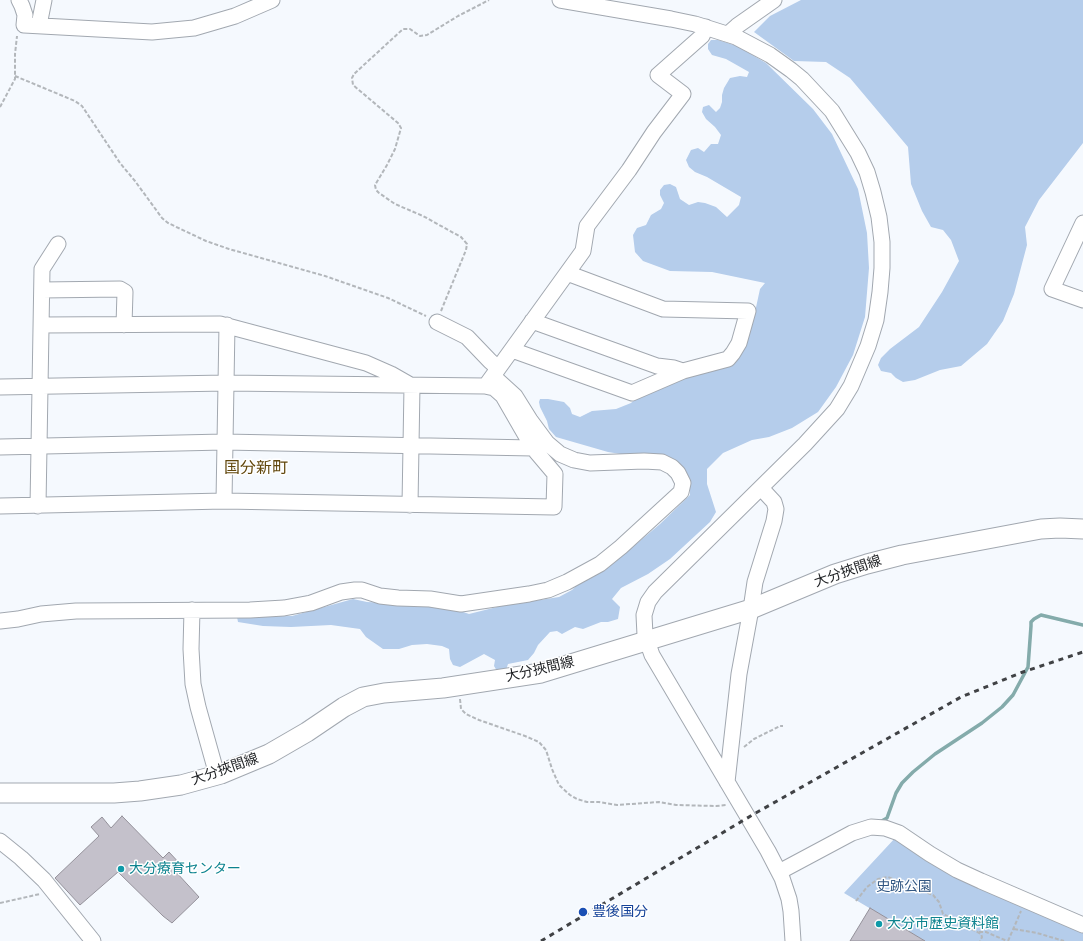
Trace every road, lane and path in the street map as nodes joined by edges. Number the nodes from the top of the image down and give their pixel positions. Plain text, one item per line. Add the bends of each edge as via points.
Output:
1 (19, 0) edge
2 (44, 0) edge
3 (272, 0) edge
4 (489, 0) edge
5 (560, 0) edge
6 (774, 0) edge
7 (31, 25) junction
8 (706, 27) junction
9 (728, 34) junction
10 (15, 76) junction
11 (0, 107) edge
12 (1083, 223) edge
13 (58, 244) dead end
14 (567, 273) junction
15 (42, 290) junction
16 (1083, 300) edge
17 (532, 321) junction
18 (437, 322) junction
19 (42, 325) junction
20 (124, 325) junction
21 (227, 325) junction
22 (512, 350) junction
23 (683, 371) junction
24 (492, 377) junction
25 (226, 383) junction
26 (40, 386) junction
27 (412, 386) junction
28 (0, 387) edge
29 (224, 442) junction
30 (40, 446) junction
31 (411, 446) junction
32 (0, 447) edge
33 (533, 448) junction
34 (760, 488) junction
35 (224, 501) junction
36 (410, 505) junction
37 (0, 506) edge
38 (38, 506) junction
39 (1083, 529) edge
40 (751, 609) junction
41 (192, 610) junction
42 (0, 621) edge
43 (646, 641) junction
44 (458, 686) junction
45 (783, 726) dead end
46 (730, 752) junction
47 (217, 775) junction
48 (727, 782) junction
49 (0, 793) edge
50 (731, 804) dead end
51 (0, 841) edge
52 (779, 872) junction
53 (53, 890) junction
54 (856, 901) dead end
55 (1026, 901) junction
56 (0, 903) edge
57 (1083, 925) edge
58 (1014, 929) junction
59 (978, 932) junction
60 (93, 941) edge
61 (793, 941) edge
62 (980, 941) edge
63 (1007, 941) edge
64 (1064, 941) edge

1 - 7 street
2 - 7 street
3 - 7 street via 225,19 179,31 134,32
4 - 18 path via 427,35 420,36 410,30 398,32 352,78 353,85 401,128 395,150 375,185 376,190 395,204 461,236 467,244
5 - 8 street
6 - 9 street
7 - 10 path via 18,33
8 - 9 street
8 - 14 street via 702,36 658,75 683,94 587,226 583,251
9 - 34 street via 760,49 791,70 835,115 858,153 870,182 882,242 882,274 876,320 857,375 830,418
10 - 11 path
10 - 18 path via 82,106 120,163 168,223 229,249 325,276 388,298
12 - 16 street via 1052,289
13 - 15 street via 42,269
14 - 17 street
14 - 23 street via 663,309 748,311 739,343 728,359
15 - 19 street
15 - 20 street via 120,289 125,292
17 - 22 street
17 - 23 street via 657,366
18 - 24 street via 467,337 490,361
19 - 20 street
19 - 26 street
20 - 21 street
21 - 25 street
21 - 27 street via 366,363
22 - 23 street via 632,393
22 - 24 street
24 - 27 street
24 - 33 street via 494,388 503,396
24 - 41 street via 514,396 547,443 560,454 590,463 644,460 662,462 678,473 683,483 681,492 600,564 572,580 539,592 461,604 380,596 355,590 296,606 250,610
25 - 26 street
25 - 27 street
25 - 29 street
26 - 28 street
26 - 30 street
27 - 31 street
29 - 30 street
29 - 31 street
29 - 35 street
30 - 32 street
30 - 38 street
31 - 33 street
31 - 36 street
33 - 36 street via 556,474 554,507
34 - 40 street via 776,507 774,521 754,582
34 - 43 street via 651,597 644,615
35 - 36 street
35 - 38 street
37 - 38 street
39 - 40 main road, 大分挾間線 via 1041,530 884,559 835,574
40 - 43 main road, 大分挾間線
40 - 46 street via 738,681
41 - 42 street via 76,611
41 - 47 street via 191,649 194,684
43 - 44 main road, 大分挾間線 via 541,673
43 - 48 street
44 - 47 main road, 大分挾間線 via 363,697 274,751
44 - 50 path via 463,712 539,742 548,754 559,785 577,799 621,805 659,802 690,806
45 - 46 path via 742,749
46 - 48 street
47 - 49 main road, 大分挾間線 via 181,785 126,792
48 - 52 street
51 - 53 street via 30,865
52 - 55 street via 844,836 871,827 885,828 899,833 957,870
52 - 61 street via 789,899
53 - 56 path
53 - 60 street
54 - 59 path via 866,887 878,879 888,877 933,895 939,902 943,914
55 - 57 street
55 - 58 path
58 - 63 path
58 - 64 path
59 - 62 path via 982,937
59 - 63 path via 986,932

